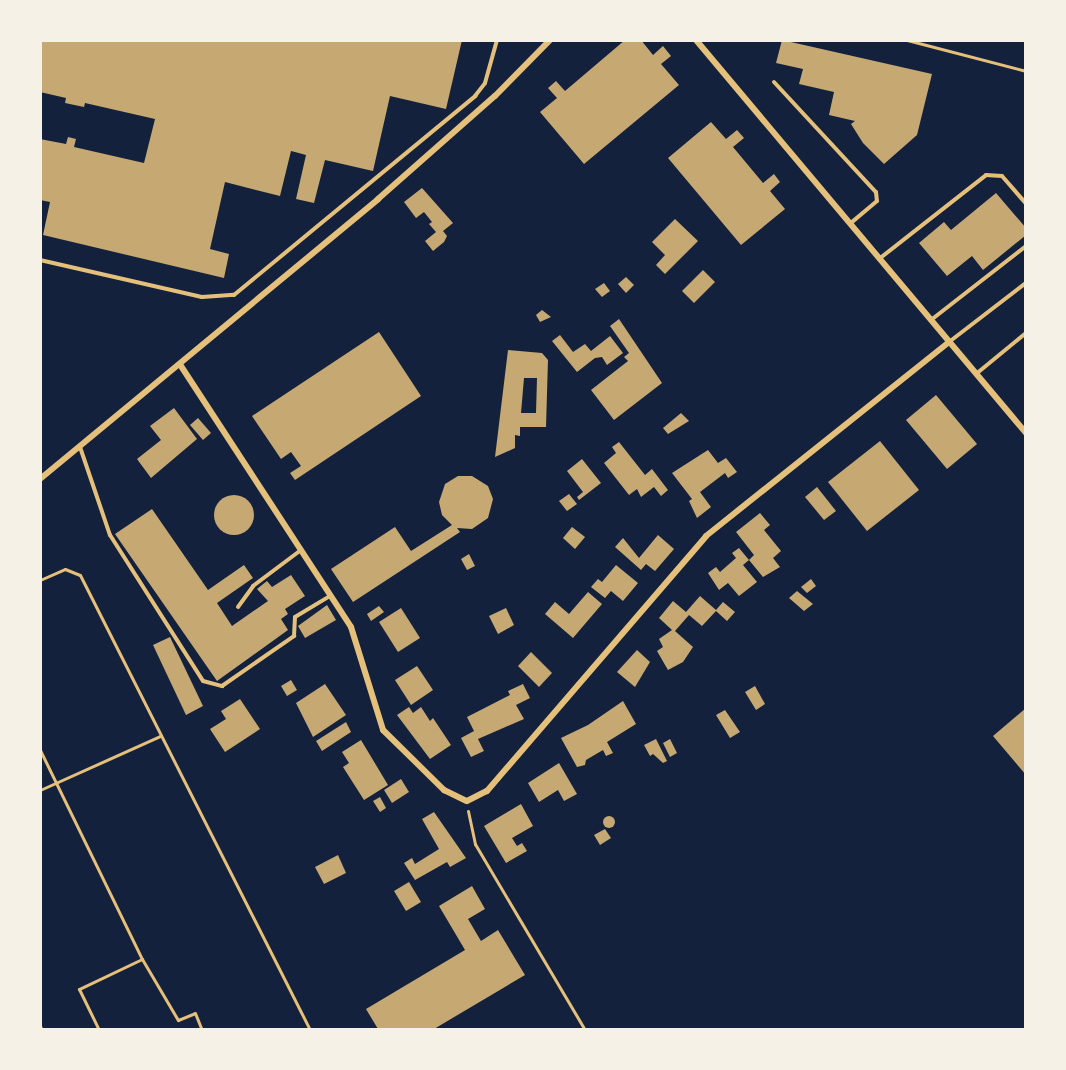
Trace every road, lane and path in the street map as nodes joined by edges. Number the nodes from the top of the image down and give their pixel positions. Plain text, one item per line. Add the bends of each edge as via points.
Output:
1 (497, 40) edge
2 (540, 40) edge
3 (696, 40) edge
4 (907, 40) edge
5 (550, 42) edge
6 (1026, 71) edge
7 (774, 82) dead end
8 (1026, 204) edge
9 (850, 224) junction
10 (1026, 246) edge
11 (879, 259) junction
12 (40, 260) edge
13 (1026, 283) edge
14 (931, 321) junction
15 (1026, 333) edge
16 (949, 342) junction
17 (181, 366) junction
18 (975, 374) junction
19 (1026, 433) edge
20 (80, 447) junction
21 (40, 479) edge
22 (301, 550) junction
23 (40, 580) edge
24 (331, 596) junction
25 (238, 607) dead end
26 (160, 736) junction
27 (40, 750) edge
28 (57, 783) junction
29 (40, 790) edge
30 (468, 801) junction
31 (142, 958) junction
32 (99, 1029) edge
33 (202, 1029) edge
34 (310, 1029) edge
35 (585, 1029) edge

1 - 12 lane via 485,83 478,93 234,295 202,297
2 - 5 lane
3 - 9 street
4 - 6 path
5 - 17 street via 495,96
7 - 9 lane via 876,192 877,201
8 - 11 lane via 1002,177 986,175
9 - 11 street
10 - 14 lane
11 - 14 street
13 - 16 lane
14 - 16 street
15 - 18 lane
16 - 18 street
16 - 30 street via 706,536 487,791
17 - 20 street
17 - 22 street
18 - 19 street
20 - 21 street
20 - 24 lane via 110,535 203,681 222,686 294,636 296,617
22 - 24 street
22 - 25 lane via 253,586
23 - 26 path via 65,569 79,573
24 - 30 street via 351,627 375,713 388,738 444,790
26 - 28 path
26 - 34 path
27 - 28 path
28 - 29 path
28 - 31 path
30 - 35 path via 468,823 475,844
31 - 32 path via 79,988
31 - 33 path via 178,1020 195,1013

